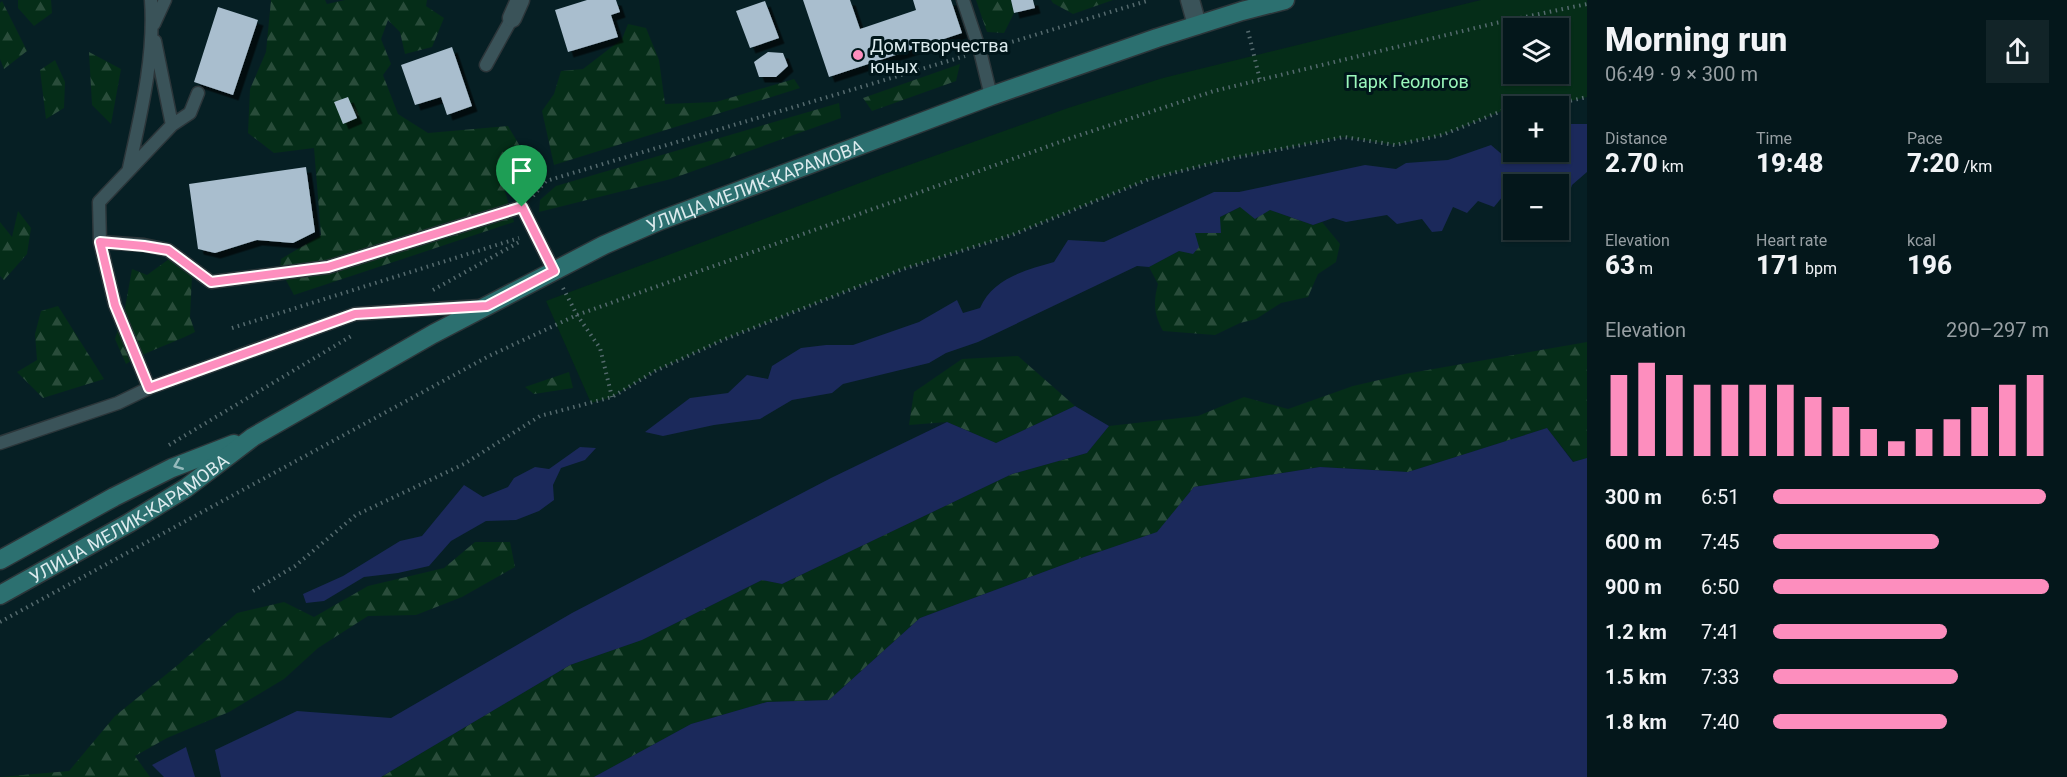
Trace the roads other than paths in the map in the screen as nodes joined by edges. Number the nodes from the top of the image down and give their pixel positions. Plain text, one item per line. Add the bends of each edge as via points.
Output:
1 (151, 0) edge
2 (165, 0) edge
3 (520, 0) edge
4 (963, 0) edge
5 (1190, 0) edge
6 (1285, 0) edge
7 (512, 18) joint
8 (1197, 25) junction
9 (153, 27) junction
10 (486, 65) dead end
11 (198, 93) dead end
12 (991, 96) junction
13 (172, 124) junction
14 (129, 170) junction
15 (100, 242) junction
16 (554, 271) junction
17 (487, 306) junction
18 (149, 388) junction
19 (253, 437) junction
20 (0, 442) edge
21 (0, 560) edge
22 (0, 595) edge

1 - 9 lane
2 - 9 lane
3 - 7 street
4 - 12 lane
5 - 8 street
6 - 8 main road, УЛИЦА МЕЛИК-КАРАМОВА
7 - 10 lane
8 - 12 main road, УЛИЦА МЕЛИК-КАРАМОВА
9 - 13 lane
9 - 14 lane
11 - 13 lane via 190,113
12 - 16 main road, УЛИЦА МЕЛИК-КАРАМОВА via 659,221
13 - 14 lane
14 - 15 lane via 99,202
15 - 16 lane via 168,250 211,282 328,267 522,207
15 - 18 lane via 115,305
16 - 17 main road, УЛИЦА МЕЛИК-КАРАМОВА
17 - 18 lane via 355,314
17 - 19 main road, УЛИЦА МЕЛИК-КАРАМОВА
18 - 20 lane via 118,403
19 -> 21 main road, УЛИЦА МЕЛИК-КАРАМОВА via 172,468
19 - 22 main road, УЛИЦА МЕЛИК-КАРАМОВА via 186,488

